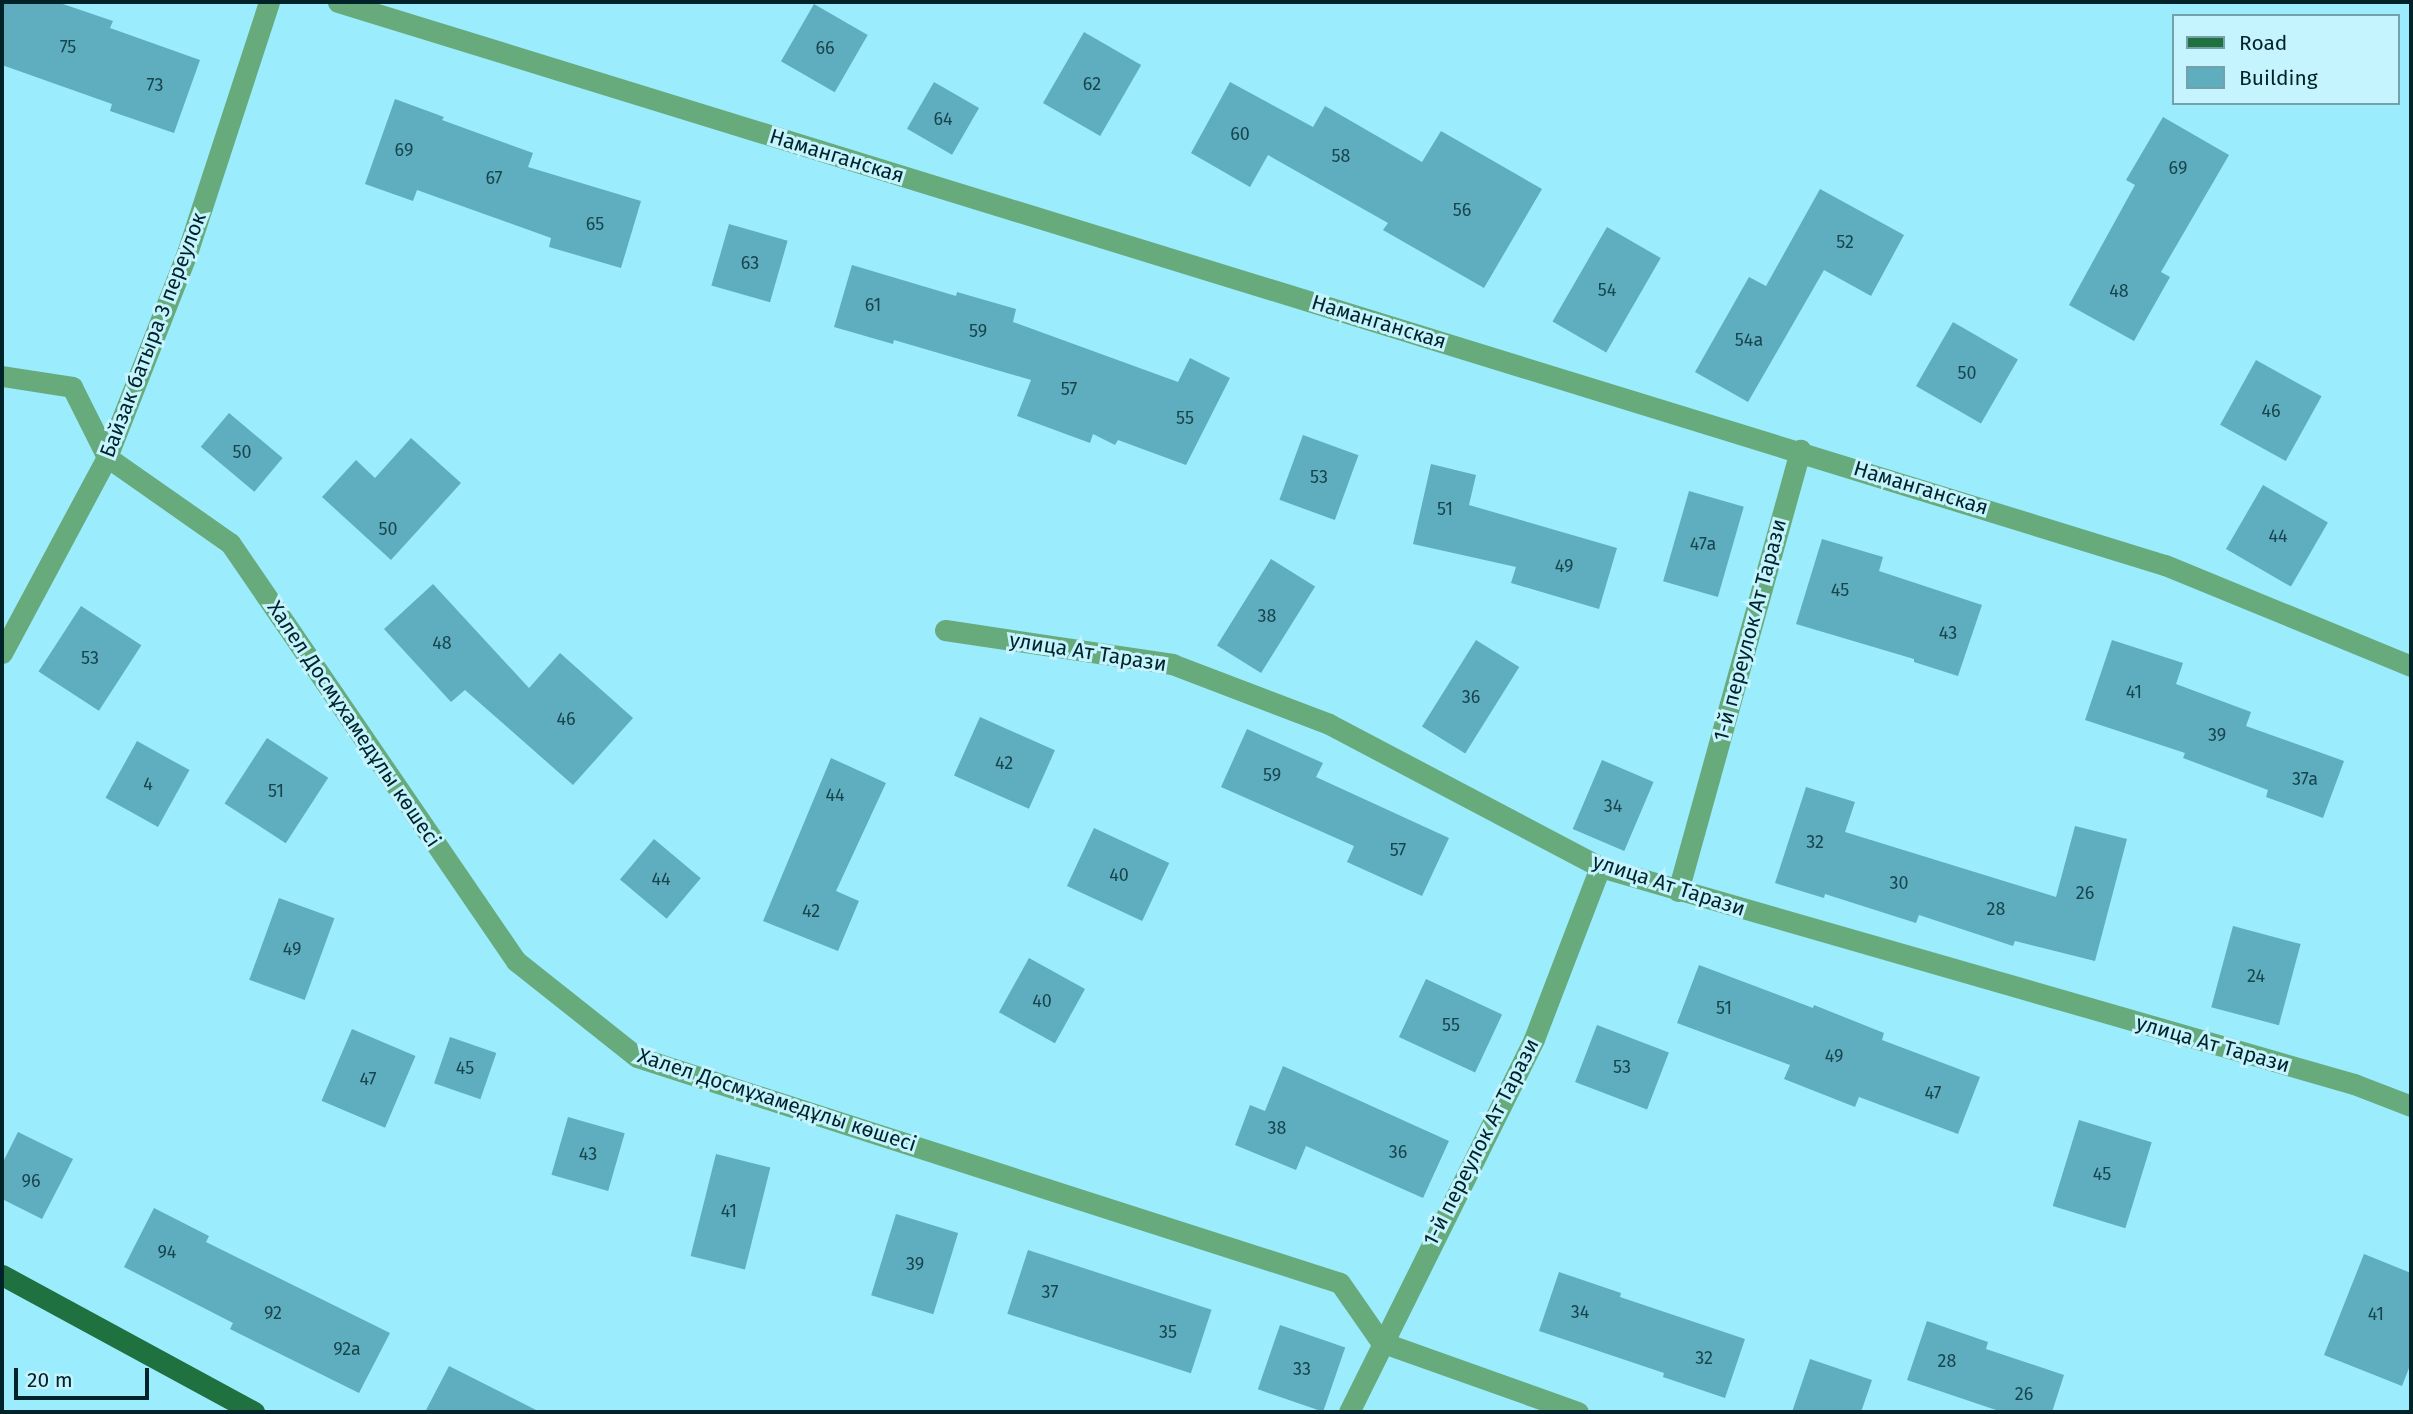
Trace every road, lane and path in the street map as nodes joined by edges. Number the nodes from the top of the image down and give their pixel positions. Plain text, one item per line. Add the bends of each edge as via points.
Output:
1 (268, 2) edge
2 (338, 2) edge
3 (2, 376) edge
4 (1800, 450) junction
5 (107, 457) junction
6 (945, 630) dead end
7 (2, 653) edge
8 (2411, 666) edge
9 (1600, 867) junction
10 (1678, 891) junction
11 (2411, 1106) edge
12 (2, 1275) edge
13 (1381, 1342) junction
14 (254, 1412) edge
15 (1349, 1412) edge
16 (1578, 1412) edge

1 - 5 street, Байзак батыра 3 переулок via 187,253
2 - 4 street, Наманганская
3 - 5 street via 72,387
4 - 8 street, Наманганская via 2165,565
4 - 10 street, 1-й переулок Ат Тарази
5 - 7 street, Байзак батыра 3 переулок
5 - 13 street, Халел Досмұхамедұлы көшесі via 230,543 516,961 637,1057 1340,1283
6 - 9 street, улица Ат Тарази via 1172,664 1329,724
9 - 10 street, улица Ат Тарази
9 - 13 street, 1-й переулок Ат Тарази via 1534,1040
10 - 11 street, улица Ат Тарази via 2354,1084
12 - 14 main road
13 - 15 street, 1-й переулок Ат Тарази
13 - 16 street

